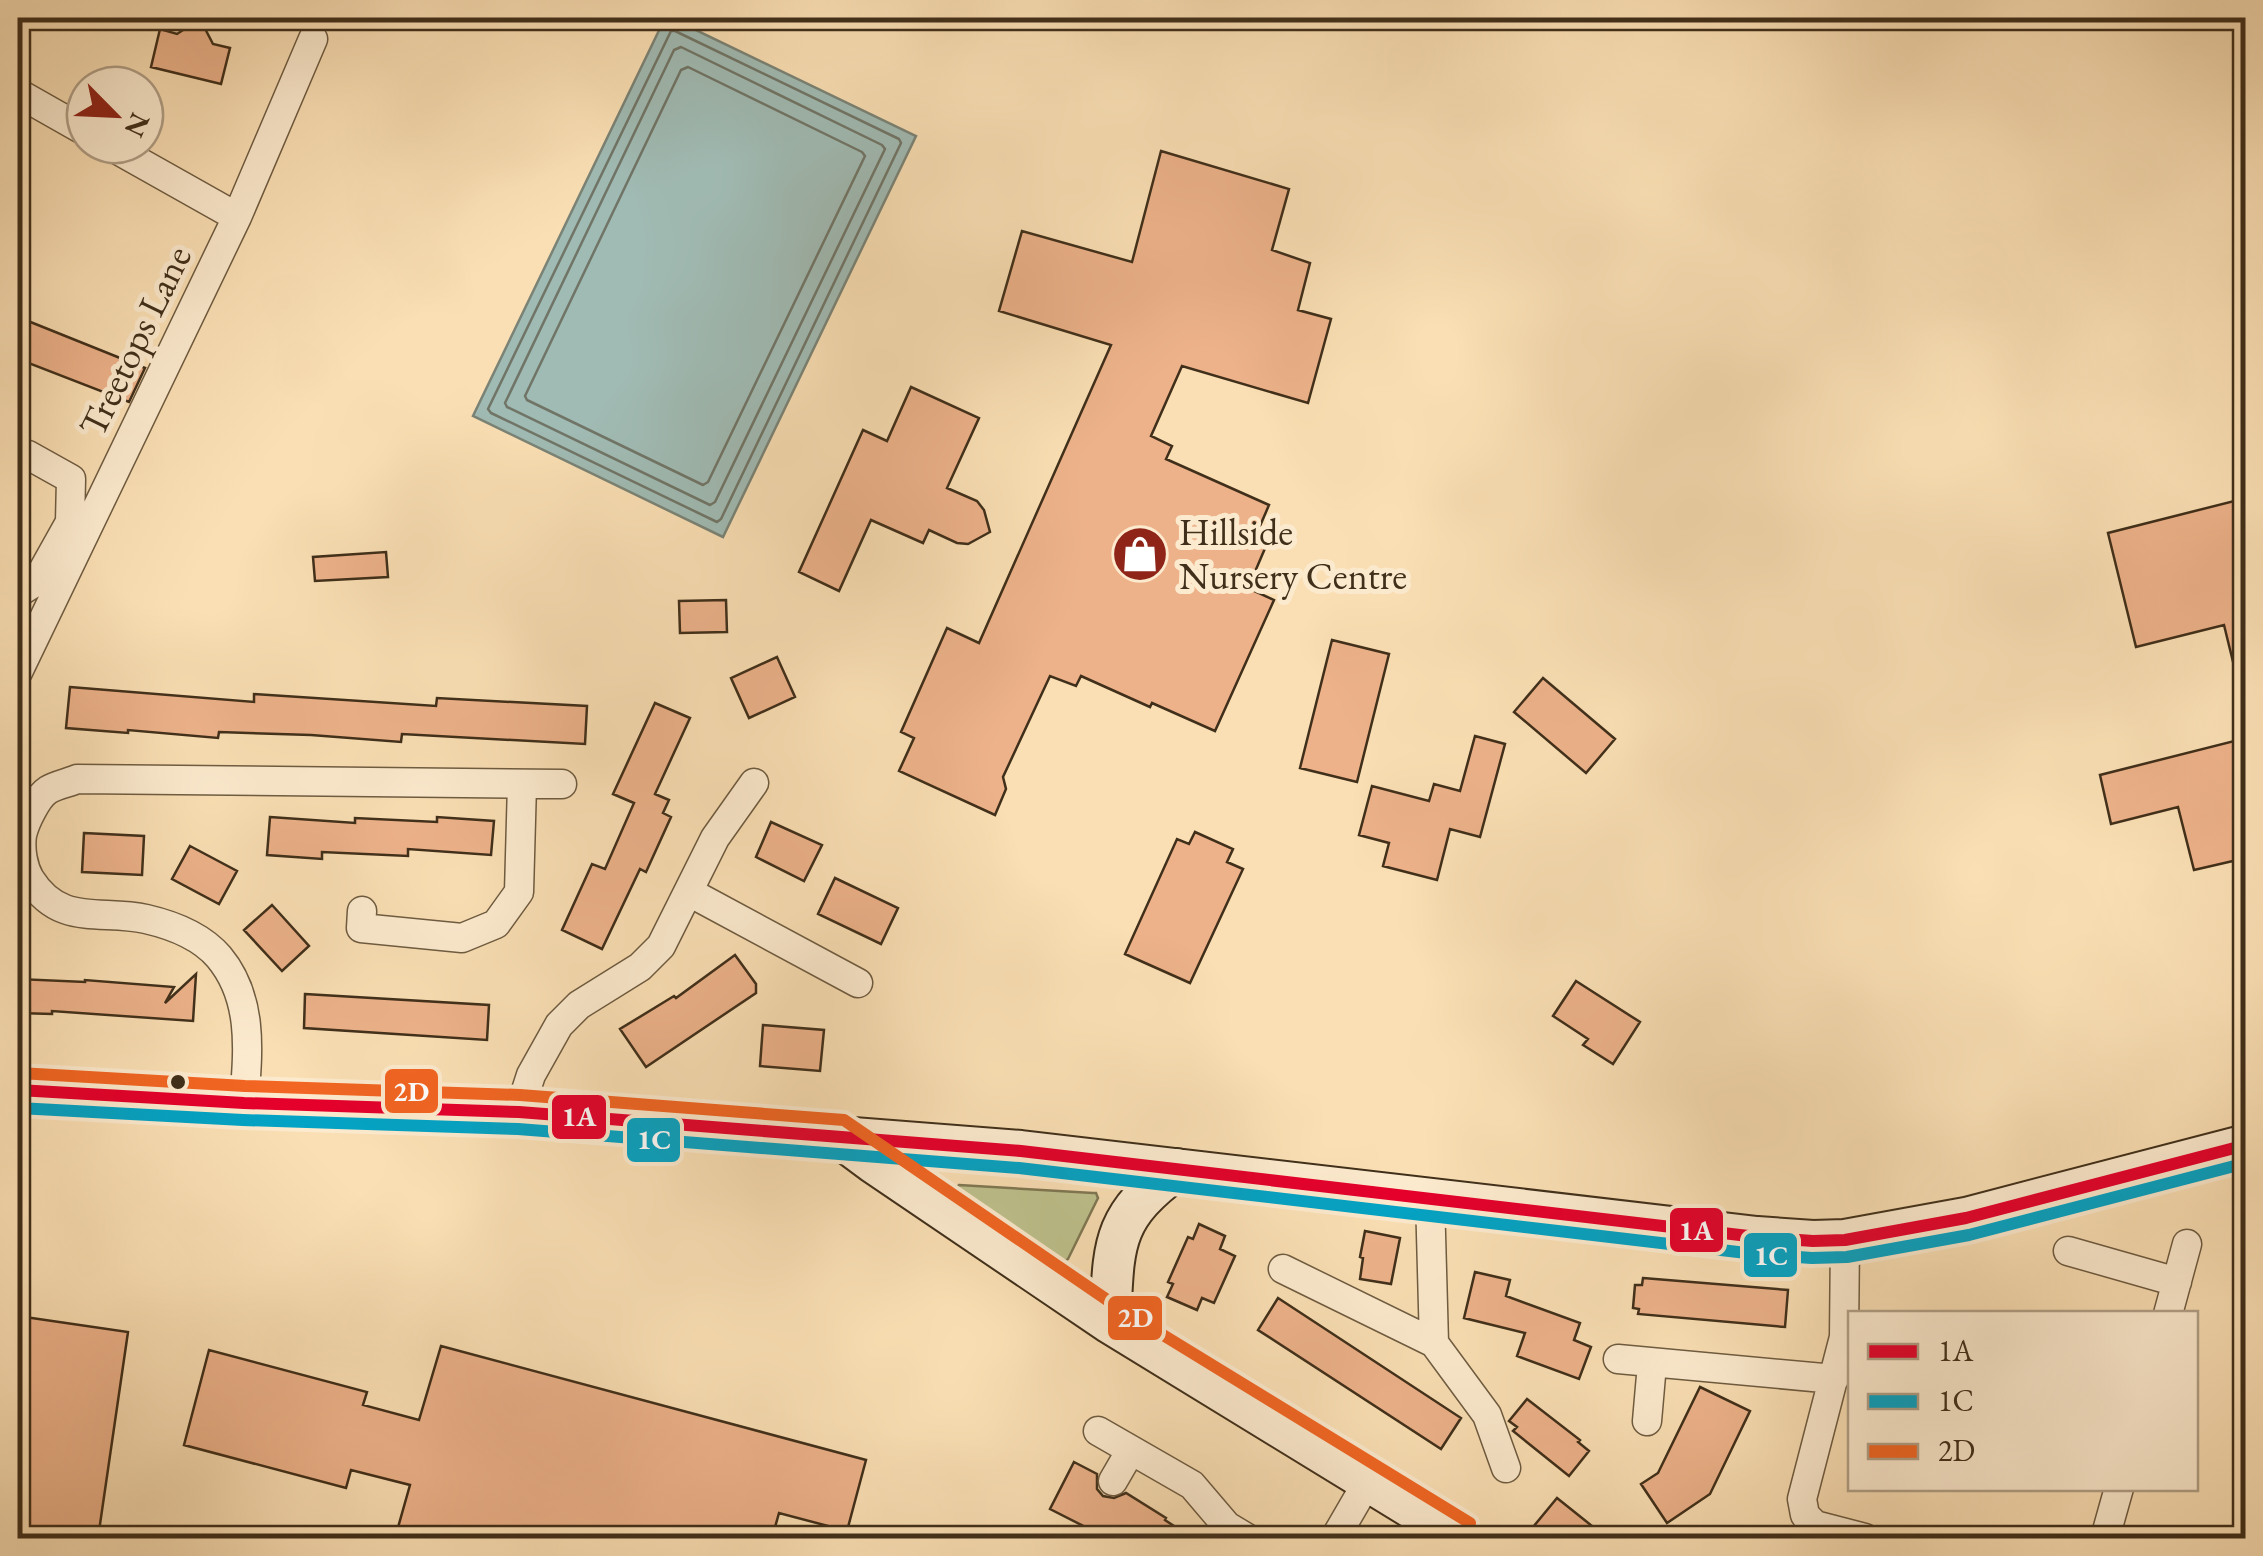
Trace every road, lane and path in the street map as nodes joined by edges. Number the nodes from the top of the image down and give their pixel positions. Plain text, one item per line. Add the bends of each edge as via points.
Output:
1 (313, 40) dead end
2 (18, 93) edge
3 (65, 120) edge
4 (145, 165) edge
5 (237, 217) junction
6 (18, 453) edge
7 (18, 593) edge
8 (18, 672) edge
9 (754, 783) dead end
10 (522, 784) junction
11 (562, 784) dead end
12 (689, 892) junction
13 (362, 911) dead end
14 (858, 983) dead end
15 (18, 1090) edge
16 (244, 1103) junction
17 (519, 1112) junction
18 (839, 1136) junction
19 (2246, 1145) edge
20 (1177, 1169) junction
21 (1430, 1198) junction
22 (1844, 1240) junction
23 (2187, 1244) dead end
24 (2068, 1251) dead end
25 (1283, 1269) dead end
26 (2176, 1282) junction
27 (2169, 1311) edge
28 (1110, 1323) junction
29 (1434, 1343) junction
30 (1618, 1360) dead end
31 (1652, 1364) junction
32 (1834, 1380) junction
33 (1647, 1420) dead end
34 (1098, 1431) dead end
35 (1131, 1450) junction
36 (1506, 1468) dead end
37 (1114, 1481) dead end
38 (1368, 1481) junction
39 (2118, 1491) edge
40 (1247, 1538) edge
41 (1335, 1538) edge
42 (1461, 1538) edge
43 (1864, 1538) edge
44 (2106, 1538) edge

1 - 5 street, Treetops Lane
2 - 3 street
4 - 5 street
5 - 8 street, Treetops Lane
6 - 7 street via 72,479 70,522 37,581
9 - 12 street
10 - 11 street
10 - 13 street via 519,892 496,924 462,938 361,928
10 - 16 street via 77,780 45,791 22,835 23,868 39,894 64,911 174,927 218,956 245,1008
12 - 14 street
12 - 17 street via 661,946 559,1025
15 - 16 main road
16 - 17 main road
17 - 18 main road
18 - 20 main road
18 - 28 main road
19 - 22 main road via 1966,1218
20 - 21 main road
20 - 28 main road via 1127,1215 1112,1261
21 - 22 main road via 1757,1237
21 - 29 street
22 - 32 street via 1844,1337
23 - 26 street
24 - 26 street
25 - 29 street
26 - 27 street
28 - 38 main road
29 - 36 street via 1487,1416
30 - 31 street
31 - 32 street
31 - 33 street
32 - 43 street via 1802,1499 1805,1515 1815,1525
34 - 35 street
35 - 37 street
35 - 40 street via 1192,1485 1227,1526
38 - 41 street
38 - 42 main road
39 - 44 street

